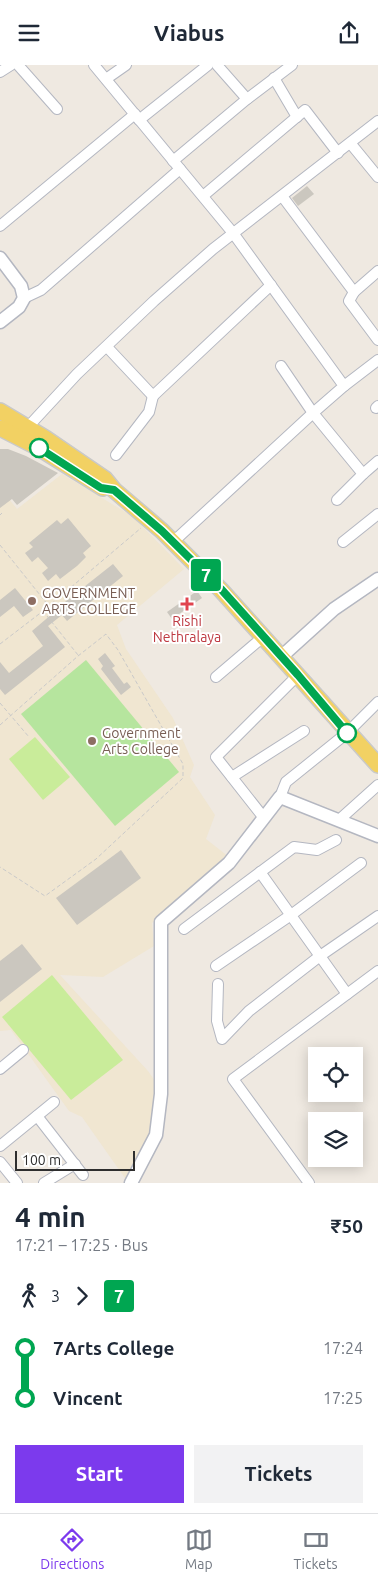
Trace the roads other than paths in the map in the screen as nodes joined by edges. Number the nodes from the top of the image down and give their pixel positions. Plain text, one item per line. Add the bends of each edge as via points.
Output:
1 (11, 65) edge
2 (18, 65) edge
3 (94, 65) edge
4 (126, 65) edge
5 (208, 65) edge
6 (217, 65) edge
7 (292, 65) edge
8 (0, 73) edge
9 (274, 78) junction
10 (106, 79) junction
11 (247, 99) junction
12 (57, 109) dead end
13 (137, 117) junction
14 (297, 117) junction
15 (378, 121) edge
16 (351, 144) junction
17 (338, 153) junction
18 (176, 165) junction
19 (378, 177) edge
20 (282, 195) junction
21 (202, 196) junction
22 (0, 226) edge
23 (233, 233) junction
24 (0, 258) edge
25 (378, 271) edge
26 (271, 285) junction
27 (354, 292) junction
28 (24, 298) junction
29 (0, 322) edge
30 (378, 340) edge
31 (107, 347) junction
32 (378, 360) edge
33 (281, 366) dead end
34 (344, 386) junction
35 (153, 397) junction
36 (0, 411) edge
37 (313, 413) junction
38 (0, 427) edge
39 (27, 428) junction
40 (116, 455) dead end
41 (378, 461) edge
42 (363, 474) junction
43 (114, 490) junction
44 (337, 500) dead end
45 (378, 515) edge
46 (343, 541) dead end
47 (173, 542) junction
48 (378, 579) edge
49 (263, 637) junction
50 (281, 657) junction
51 (298, 675) junction
52 (216, 677) dead end
53 (378, 701) edge
54 (304, 731) dead end
55 (348, 733) junction
56 (378, 765) edge
57 (232, 777) junction
58 (378, 785) edge
59 (280, 797) junction
60 (264, 818) junction
61 (339, 821) junction
62 (378, 836) edge
63 (336, 840) dead end
64 (361, 863) dead end
65 (260, 872) junction
66 (291, 915) junction
67 (378, 916) edge
68 (184, 929) dead end
69 (320, 956) junction
70 (216, 966) dead end
71 (378, 971) edge
72 (218, 984) dead end
73 (347, 994) junction
74 (24, 1050) dead end
75 (0, 1069) edge
76 (54, 1101) dead end
77 (37, 1115) junction
78 (0, 1147) edge
79 (0, 1162) edge
80 (75, 1164) junction
81 (84, 1175) dead end
82 (17, 1183) edge
83 (44, 1183) edge
84 (131, 1183) edge
85 (309, 1183) edge

1 - 8 street
2 - 12 street
3 - 10 street
4 - 10 street
5 - 13 street
6 - 11 street
7 - 9 street
9 - 11 street
9 - 14 street
10 - 13 street
11 - 18 street
13 - 18 street
13 - 22 street
14 - 17 street via 305,111
14 - 21 street
15 - 16 street
16 - 17 street
16 - 19 street
17 - 20 street
18 - 21 street
18 - 28 street via 41,291
20 - 23 street
20 - 27 street
21 - 23 street
23 - 26 street
23 - 31 street via 154,301
24 - 28 street via 21,286
25 - 27 street
26 - 34 street
26 - 35 street
27 - 30 street via 349,301
28 - 29 street via 19,307
31 - 35 street
31 - 39 street
32 - 34 street
33 - 37 street
34 - 37 street
35 - 40 street via 149,412
36 - 39 main road
37 - 42 street
37 - 47 street
38 - 43 main road via 101,488
39 - 43 main road via 105,479
41 - 42 street
42 - 44 street
43 - 47 main road
45 - 46 street
47 - 49 main road via 221,589
48 - 50 street via 334,609
49 - 50 main road
49 - 52 street
50 - 51 main road
51 - 55 main road
51 - 57 street via 216,757
53 - 55 street
54 - 57 street
55 - 56 main road
55 - 59 street via 286,782
57 - 60 street
58 - 61 street
59 - 60 street
59 - 61 street
60 - 84 street via 229,863 161,922 161,1094 156,1135
61 - 62 street
63 - 65 street via 317,850 294,847
64 - 66 street
65 - 66 street
65 - 68 street
66 - 69 street
66 - 70 street
67 - 69 street
69 - 72 street via 249,1011 222,1039 218,1021
69 - 73 street
71 - 73 street
73 - 85 street via 233,1079
74 - 75 street
76 - 77 street
77 - 78 street
77 - 80 street
79 - 82 street
80 - 81 street
80 - 83 street

